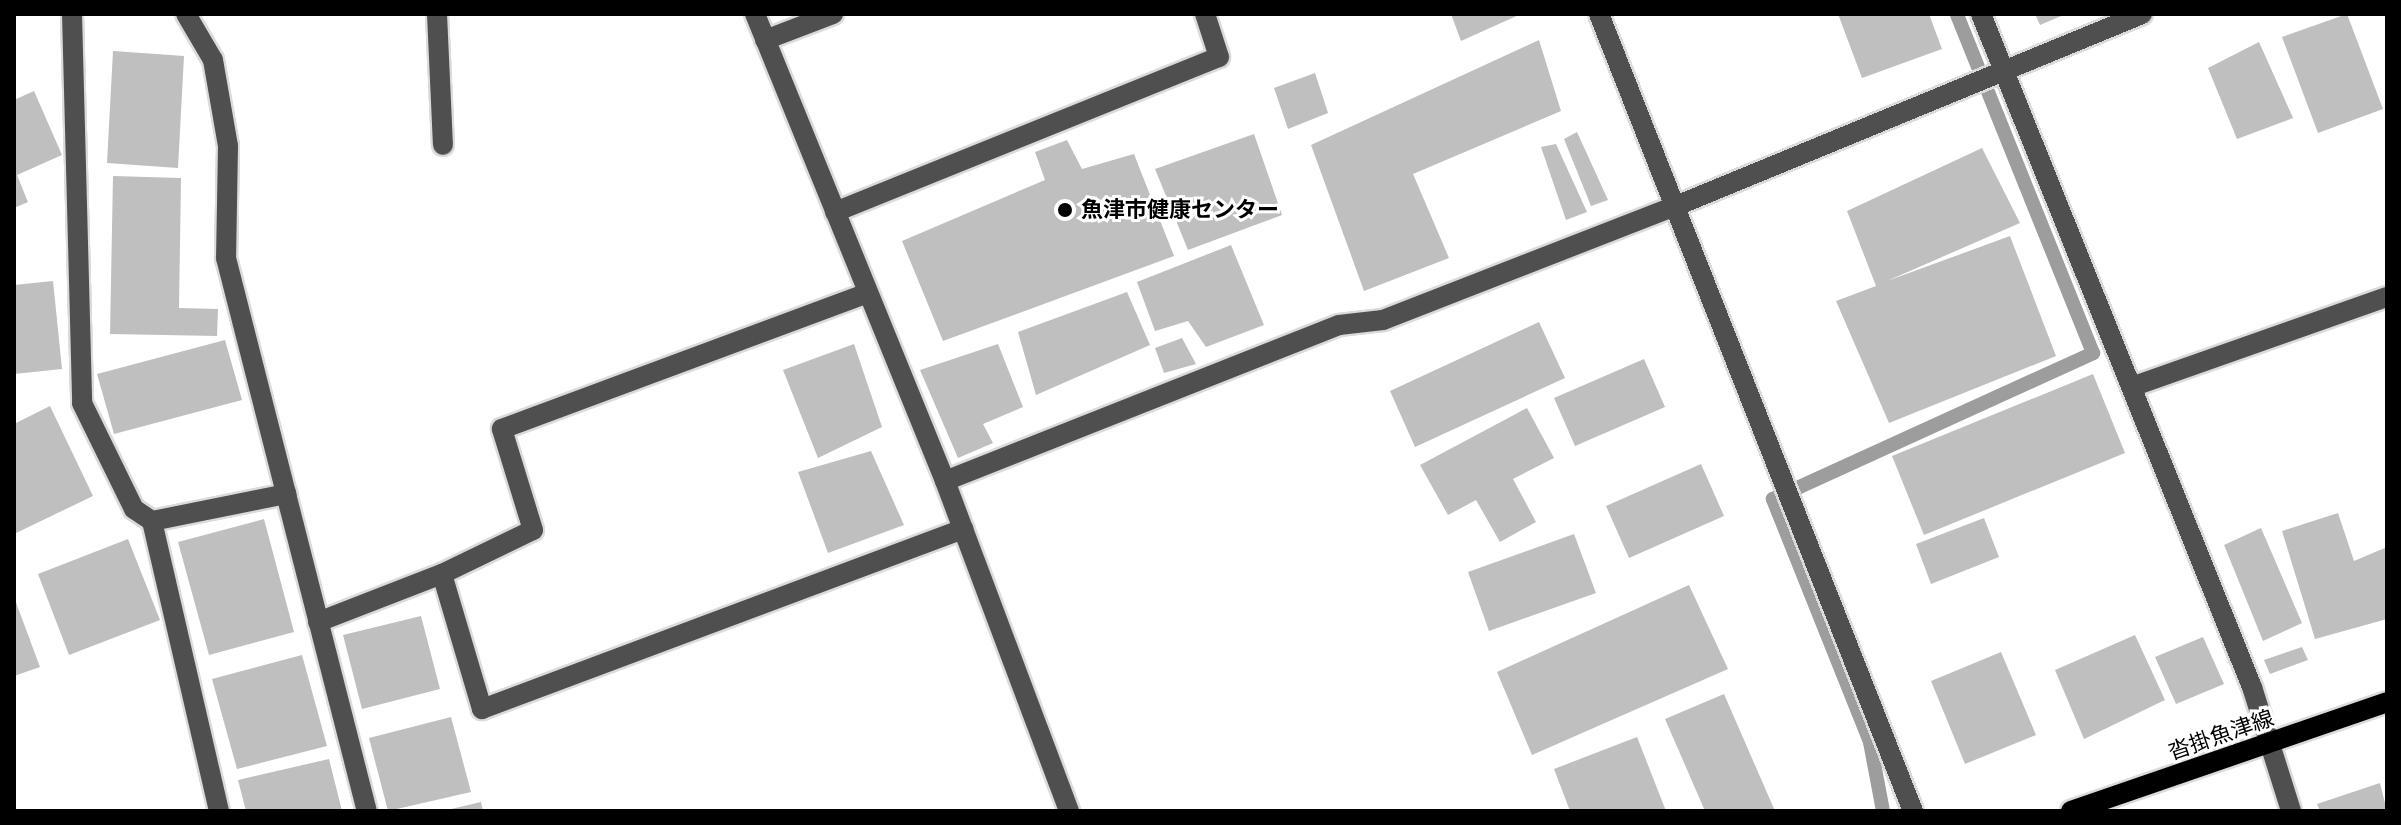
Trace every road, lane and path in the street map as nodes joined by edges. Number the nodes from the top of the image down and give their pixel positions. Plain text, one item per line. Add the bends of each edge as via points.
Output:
1 (72, 14) edge
2 (186, 14) edge
3 (437, 14) edge
4 (755, 14) edge
5 (833, 14) edge
6 (1205, 14) edge
7 (1599, 14) edge
8 (1981, 14) edge
9 (2142, 14) edge
10 (765, 40) junction
11 (2004, 70) junction
12 (443, 145) dead end
13 (1676, 206) junction
14 (835, 212) junction
15 (868, 293) junction
16 (2387, 297) edge
17 (2134, 386) junction
18 (945, 481) junction
19 (286, 494) junction
20 (152, 521) junction
21 (963, 529) junction
22 (442, 574) junction
23 (318, 622) junction
24 (2387, 702) edge
25 (2271, 743) junction
26 (219, 811) edge
27 (367, 811) edge
28 (1069, 811) edge
29 (1913, 811) edge
30 (2071, 811) edge
31 (2291, 811) edge

1 - 20 street via 82,403 134,509
2 - 19 street via 213,60 228,146 226,258
3 - 12 street
4 - 10 street
5 - 10 street
6 - 14 street via 1219,57
7 - 13 street
8 - 11 street
9 - 11 street
10 - 14 street
11 - 13 street
11 - 17 street
13 - 18 street via 1383,320 1339,325
13 - 29 street
14 - 15 street
15 - 18 street
15 - 22 street via 502,429 533,530
16 - 17 street
17 - 25 street
18 - 21 street
19 - 20 street
19 - 23 street
20 - 26 street
21 - 22 street via 482,709
21 - 28 street
22 - 23 street
23 - 27 street
24 - 25 main road, 沓掛魚津線
25 - 30 main road, 沓掛魚津線
25 - 31 street

